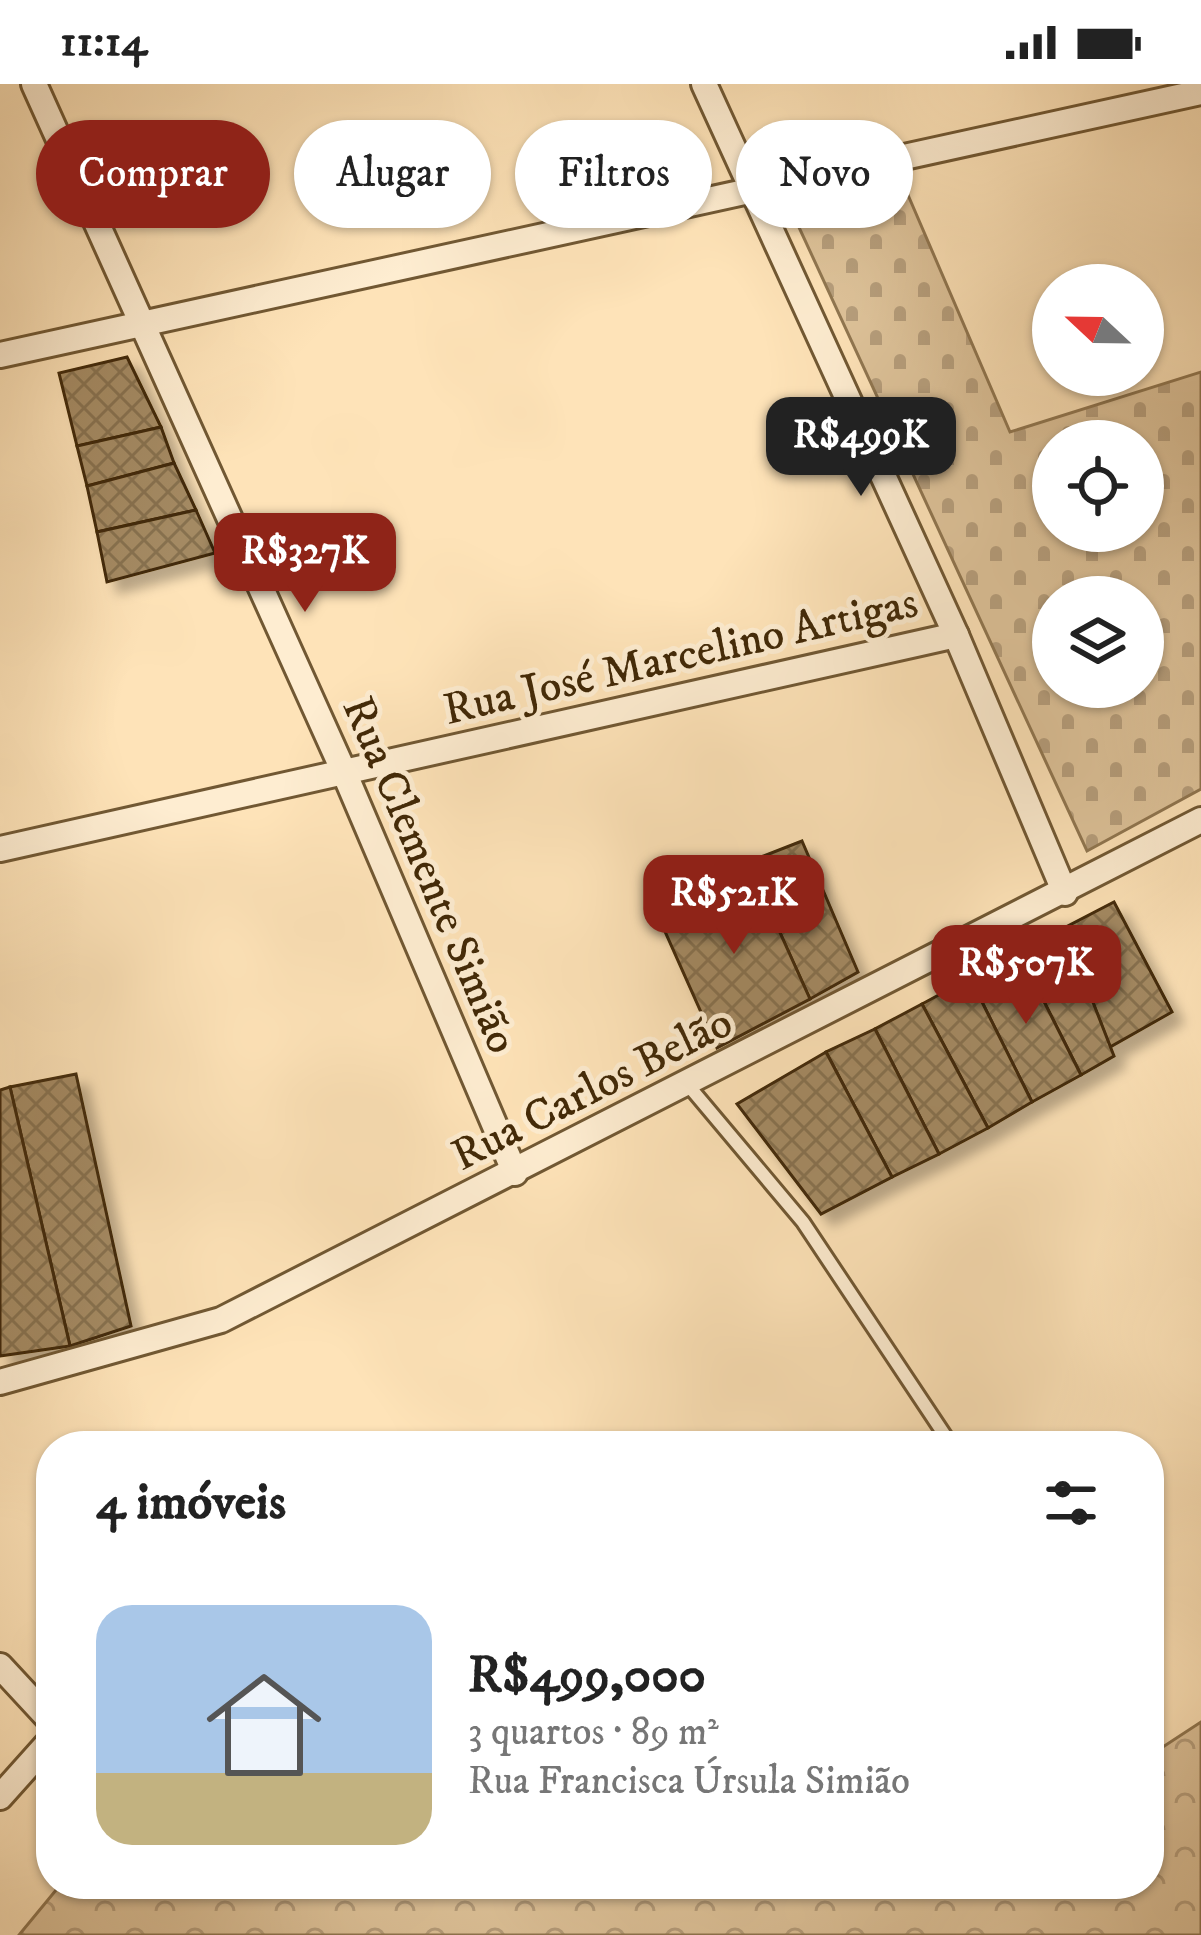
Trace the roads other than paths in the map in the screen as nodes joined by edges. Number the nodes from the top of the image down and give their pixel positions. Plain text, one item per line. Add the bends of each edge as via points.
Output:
1 (34, 84) edge
2 (704, 84) edge
3 (1201, 92) edge
4 (736, 154) edge
5 (913, 154) edge
6 (736, 193) edge
7 (770, 228) edge
8 (140, 324) junction
9 (0, 355) edge
10 (956, 634) junction
11 (344, 772) junction
12 (1201, 820) edge
13 (0, 849) edge
14 (1065, 892) junction
15 (688, 1084) junction
16 (515, 1173) junction
17 (0, 1382) edge
18 (942, 1431) edge
19 (0, 1666) edge
20 (36, 1705) edge
21 (36, 1757) edge
22 (0, 1797) edge

1 - 8 street, Rua Clemente Simião
2 - 4 street
3 - 5 street
6 - 8 street
7 - 10 street
8 - 9 street
8 - 11 street, Rua Clemente Simião
10 - 11 street, Rua José Marcelino Artigas
10 - 14 street
11 - 13 street, Rua José Marcelino Artigas
11 - 16 street, Rua Clemente Simião
12 - 14 street, Rua Carlos Belão
14 - 15 street, Rua Carlos Belão
15 - 16 street, Rua Carlos Belão
15 - 18 lane via 803,1222
16 - 17 street, Rua Carlos Belão via 221,1320
19 - 20 street
21 - 22 street

